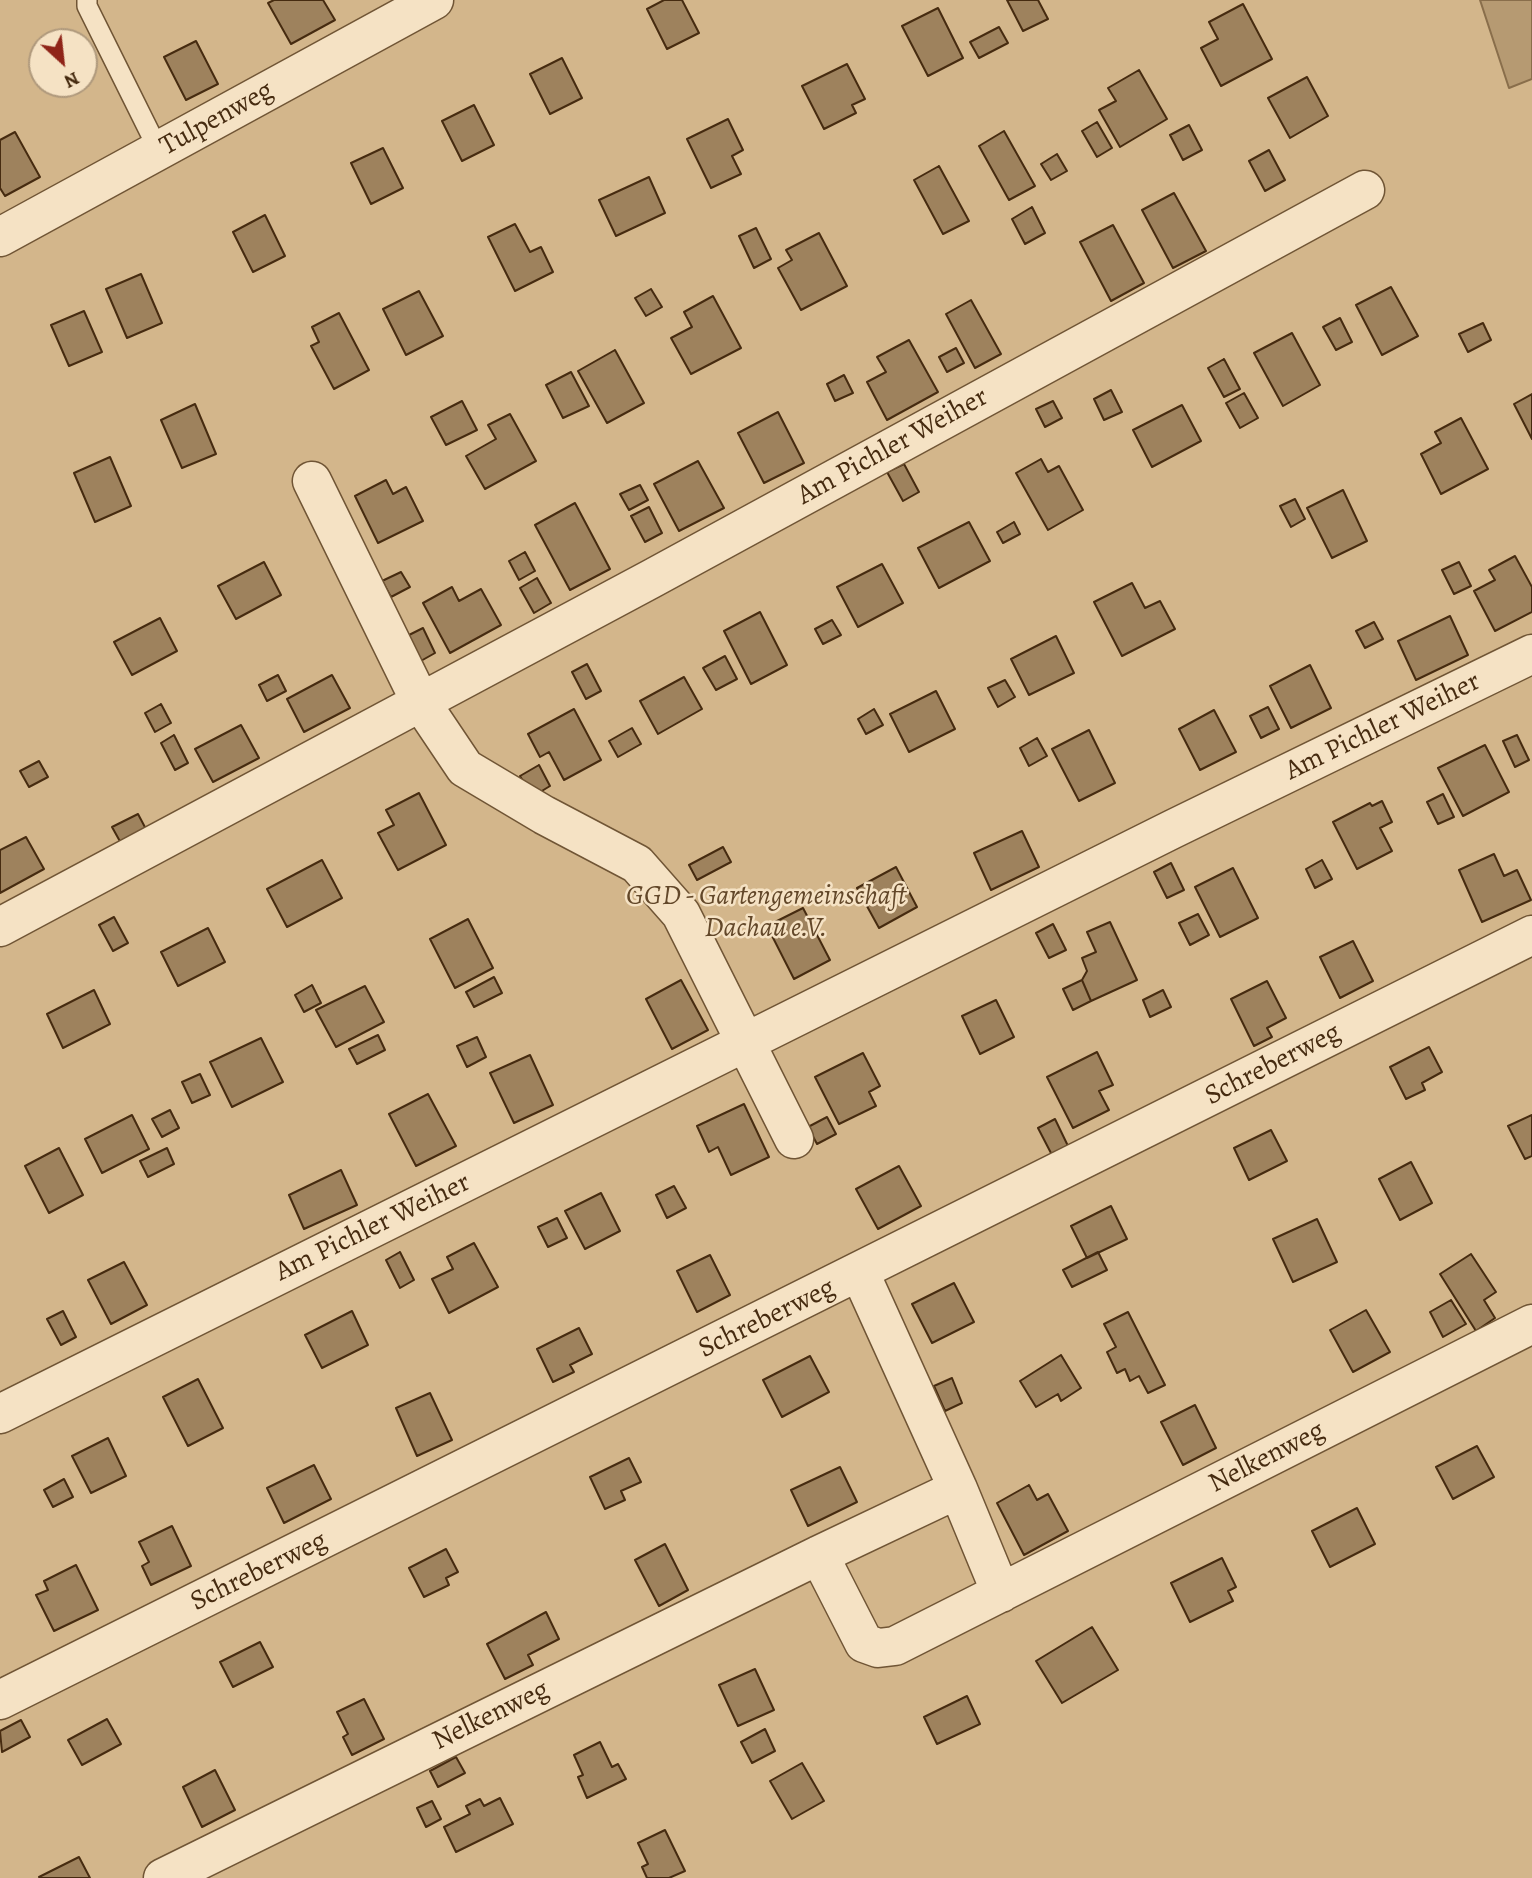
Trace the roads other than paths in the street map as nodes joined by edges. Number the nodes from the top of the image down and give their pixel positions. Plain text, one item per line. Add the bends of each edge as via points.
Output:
1 (87, 0) edge
2 (433, 0) edge
3 (159, 151) junction
4 (1365, 190) dead end
5 (0, 237) edge
6 (312, 481) dead end
7 (1532, 654) edge
8 (420, 702) junction
9 (0, 927) edge
10 (1532, 935) edge
11 (745, 1042) junction
12 (794, 1139) dead end
13 (860, 1273) junction
14 (1532, 1324) edge
15 (0, 1414) edge
16 (958, 1489) junction
17 (818, 1555) junction
18 (1002, 1593) junction
19 (0, 1700) edge
20 (163, 1878) edge

1 - 3 lane
2 - 3 street, Tulpenweg
3 - 5 street, Tulpenweg
4 - 8 street, Am Pichler Weiher
6 - 8 street
7 - 11 street, Am Pichler Weiher
8 - 9 street, Am Pichler Weiher
8 - 11 street via 465,768 637,864 681,914
10 - 13 street, Schreberweg
11 - 12 street
11 - 15 street, Am Pichler Weiher
13 - 16 street
13 - 19 street, Schreberweg
14 - 18 street, Nelkenweg
16 - 17 street, Nelkenweg
16 - 18 street
17 - 18 street, Nelkenweg via 864,1643 878,1648 895,1646
17 - 20 street, Nelkenweg

